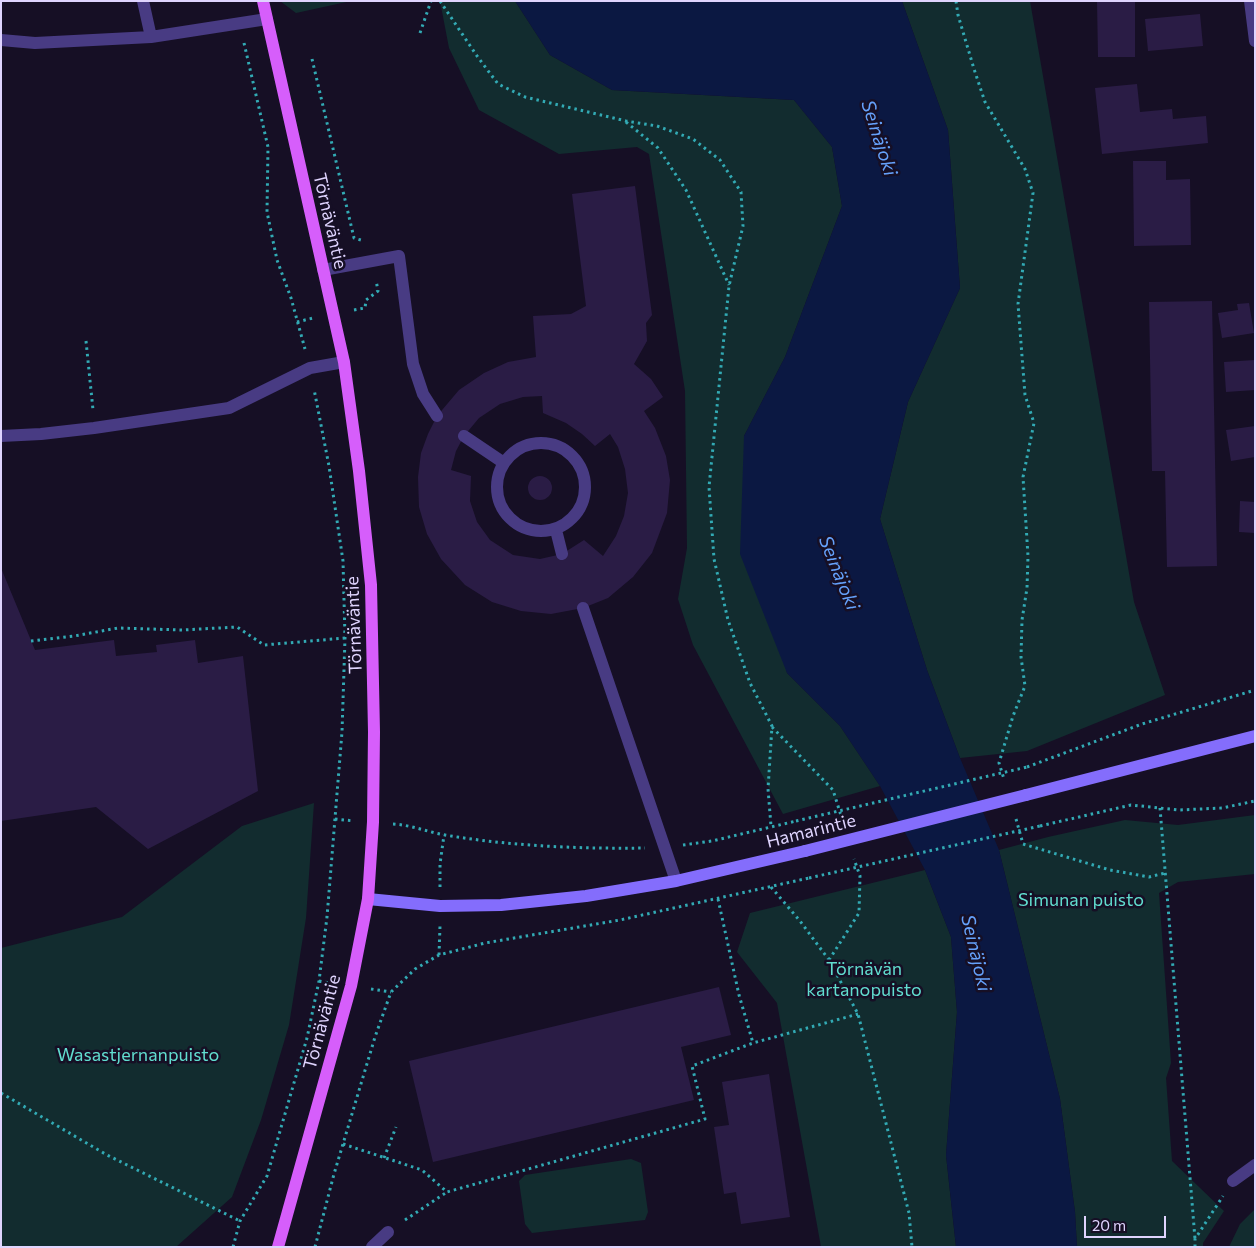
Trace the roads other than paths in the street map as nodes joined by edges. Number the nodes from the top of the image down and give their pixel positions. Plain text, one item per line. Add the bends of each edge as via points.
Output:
1 (143, 1) edge
2 (263, 1) edge
3 (1250, 1) edge
4 (268, 19) junction
5 (151, 37) junction
6 (1, 40) edge
7 (1255, 41) edge
8 (323, 270) junction
9 (344, 362) junction
10 (437, 416) dead end
11 (1, 436) edge
12 (464, 436) dead end
13 (504, 463) junction
14 (556, 530) junction
15 (562, 554) dead end
16 (583, 608) dead end
17 (1255, 736) edge
18 (676, 881) junction
19 (368, 900) junction
20 (1255, 1165) edge
21 (1233, 1181) road end
22 (388, 1232) road end
23 (278, 1247) edge
24 (372, 1247) edge

1 - 5 street
2 - 4 main road, Törnäväntie
3 - 7 street
4 - 5 street
4 - 8 main road, Törnäväntie
5 - 6 street via 35,43
8 - 9 main road, Törnäväntie
8 - 10 street via 399,256 413,364 423,394
9 - 11 street via 310,368 229,408 94,428
9 - 19 main road, Törnäväntie via 372,585 373,822
12 - 13 street
13 - 14 street via 497,479 497,495 504,512 515,524 526,529
13 - 14 street via 521,448 544,443 561,447 574,456 584,475 585,496 580,511
14 - 15 street
16 - 18 street
17 - 18 main road, Hamarintie, bridge
18 - 19 main road, Hamarintie via 586,896 501,905 440,906
19 - 23 main road, Törnäväntie via 348,995
20 - 21 street
22 - 24 street

